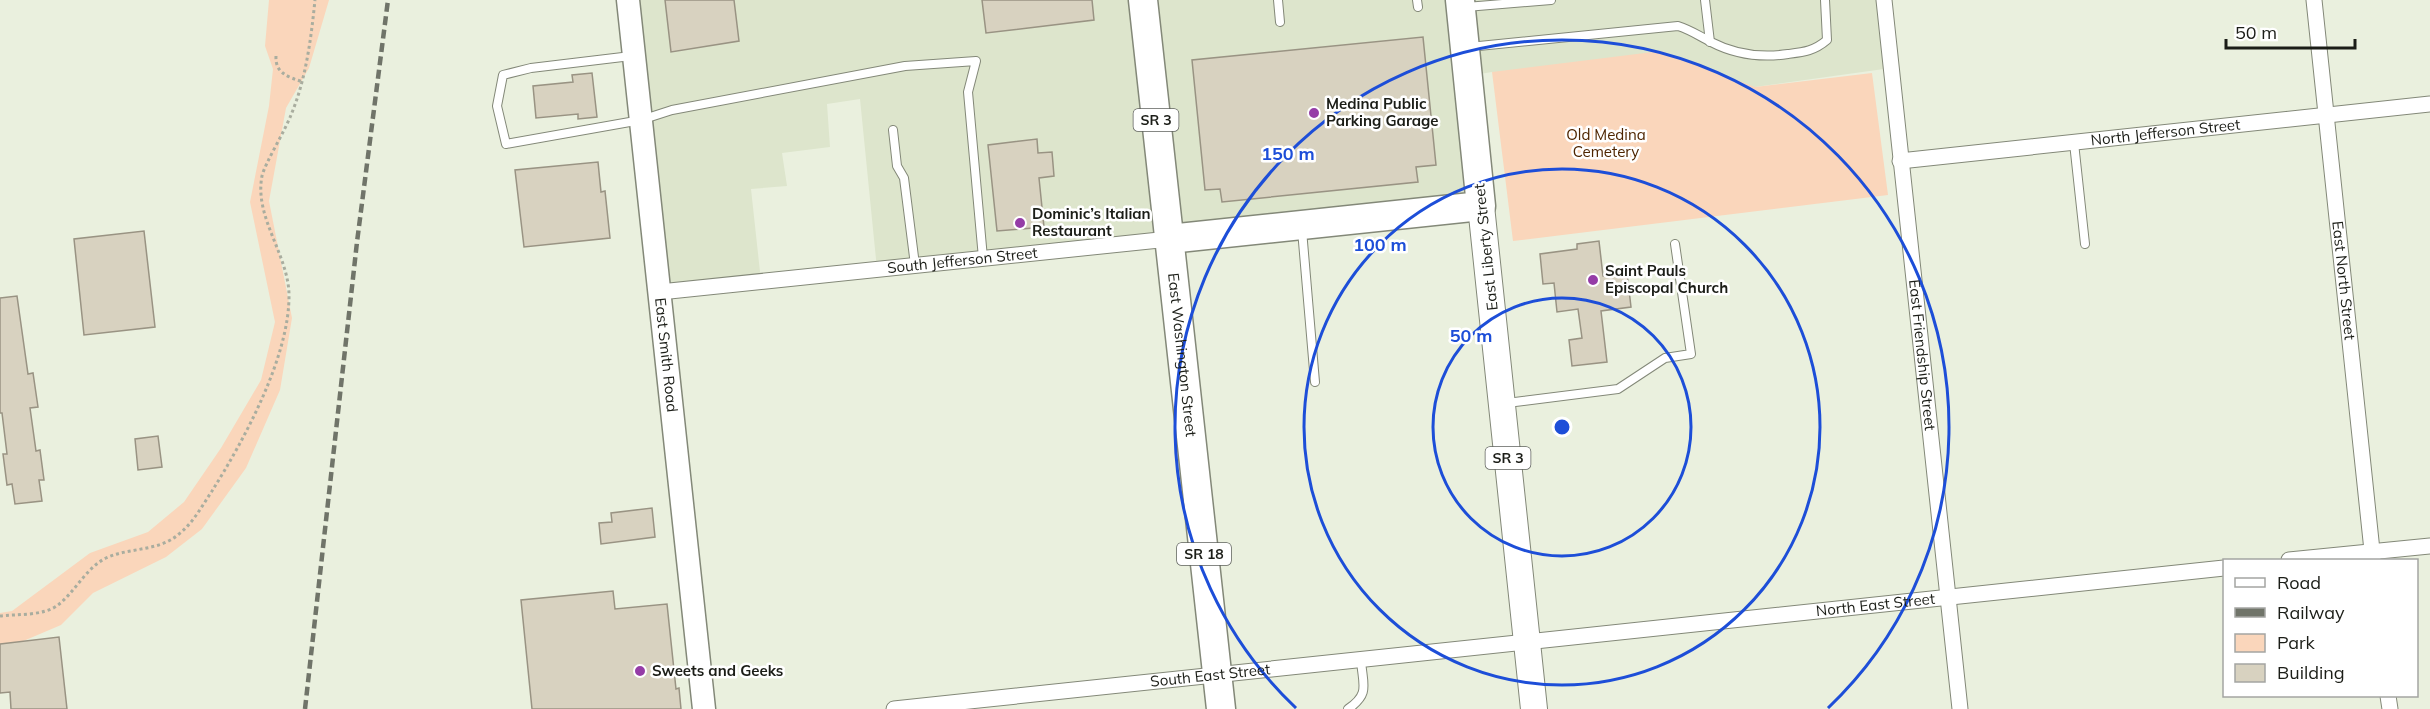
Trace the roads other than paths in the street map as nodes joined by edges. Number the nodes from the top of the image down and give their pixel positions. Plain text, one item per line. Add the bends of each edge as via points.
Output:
1 (628, 0) edge
2 (1143, 0) edge
3 (1278, 0) edge
4 (1551, 0) edge
5 (1705, 0) edge
6 (1825, 0) edge
7 (1884, 0) edge
8 (2314, 0) edge
9 (1460, 4) edge
10 (1280, 22) dead end
11 (1710, 42) junction
12 (1465, 47) junction
13 (634, 55) junction
14 (2430, 104) edge
15 (2326, 115) junction
16 (641, 120) junction
17 (892, 130) dead end
18 (2074, 142) junction
19 (1900, 161) junction
20 (1481, 206) junction
21 (1301, 225) junction
22 (1169, 239) junction
23 (1676, 243) dead end
24 (2085, 244) dead end
25 (983, 258) junction
26 (915, 265) junction
27 (660, 292) junction
28 (1315, 382) dead end
29 (1502, 404) junction
30 (2430, 546) edge
31 (2373, 556) edge
32 (2323, 559) edge
33 (2223, 567) edge
34 (1947, 598) junction
35 (1527, 643) junction
36 (1361, 661) junction
37 (1217, 676) junction
38 (704, 709) edge
39 (894, 709) edge
40 (1221, 709) edge
41 (1348, 709) edge
42 (1534, 709) edge
43 (1960, 709) edge

1 - 13 street, East Smith Road
2 - 22 highway, East Washington Street / SR 3
3 - 10 lane
4 - 9 lane
5 - 11 lane
6 - 11 lane via 1827,40 1810,51 1751,56
7 - 19 street, East Friendship Street
8 - 15 street, East North Street
9 - 12 highway, East Liberty Street / SR 3
11 - 12 lane via 1693,30 1678,26
12 - 20 highway, East Liberty Street / SR 3
13 - 16 street, East Smith Road
13 - 16 lane via 502,75 497,106 506,144
14 - 15 street, North Jefferson Street
15 - 18 street, North Jefferson Street
15 - 31 street, East North Street
16 - 25 lane via 672,110 905,66 976,62 968,92
16 - 27 street, East Smith Road
17 - 26 lane via 897,166 904,178
18 - 19 street, North Jefferson Street
18 - 24 lane
19 - 34 street, East Friendship Street
20 - 21 highway, South Jefferson Street
20 - 29 main road, East Liberty Street / SR 3
21 - 22 highway, South Jefferson Street
21 - 28 lane
22 - 25 street, South Jefferson Street
22 - 37 highway, East Washington Street / SR 18
23 - 29 lane via 1691,354 1665,358 1618,389
25 - 26 street, South Jefferson Street
26 - 27 street, South Jefferson Street
27 - 38 street, East Smith Road
29 - 35 main road, East Liberty Street / SR 3
30 - 31 street
31 - 32 street
33 - 34 street, North East Street
34 - 35 street, North East Street
34 - 43 street, East Friendship Street
35 - 36 street, South East Street
35 - 42 main road, East Liberty Street / SR 3
36 - 37 street, South East Street
36 - 41 lane via 1364,693
37 - 39 street, South East Street
37 - 40 highway, East Washington Street / SR 18

